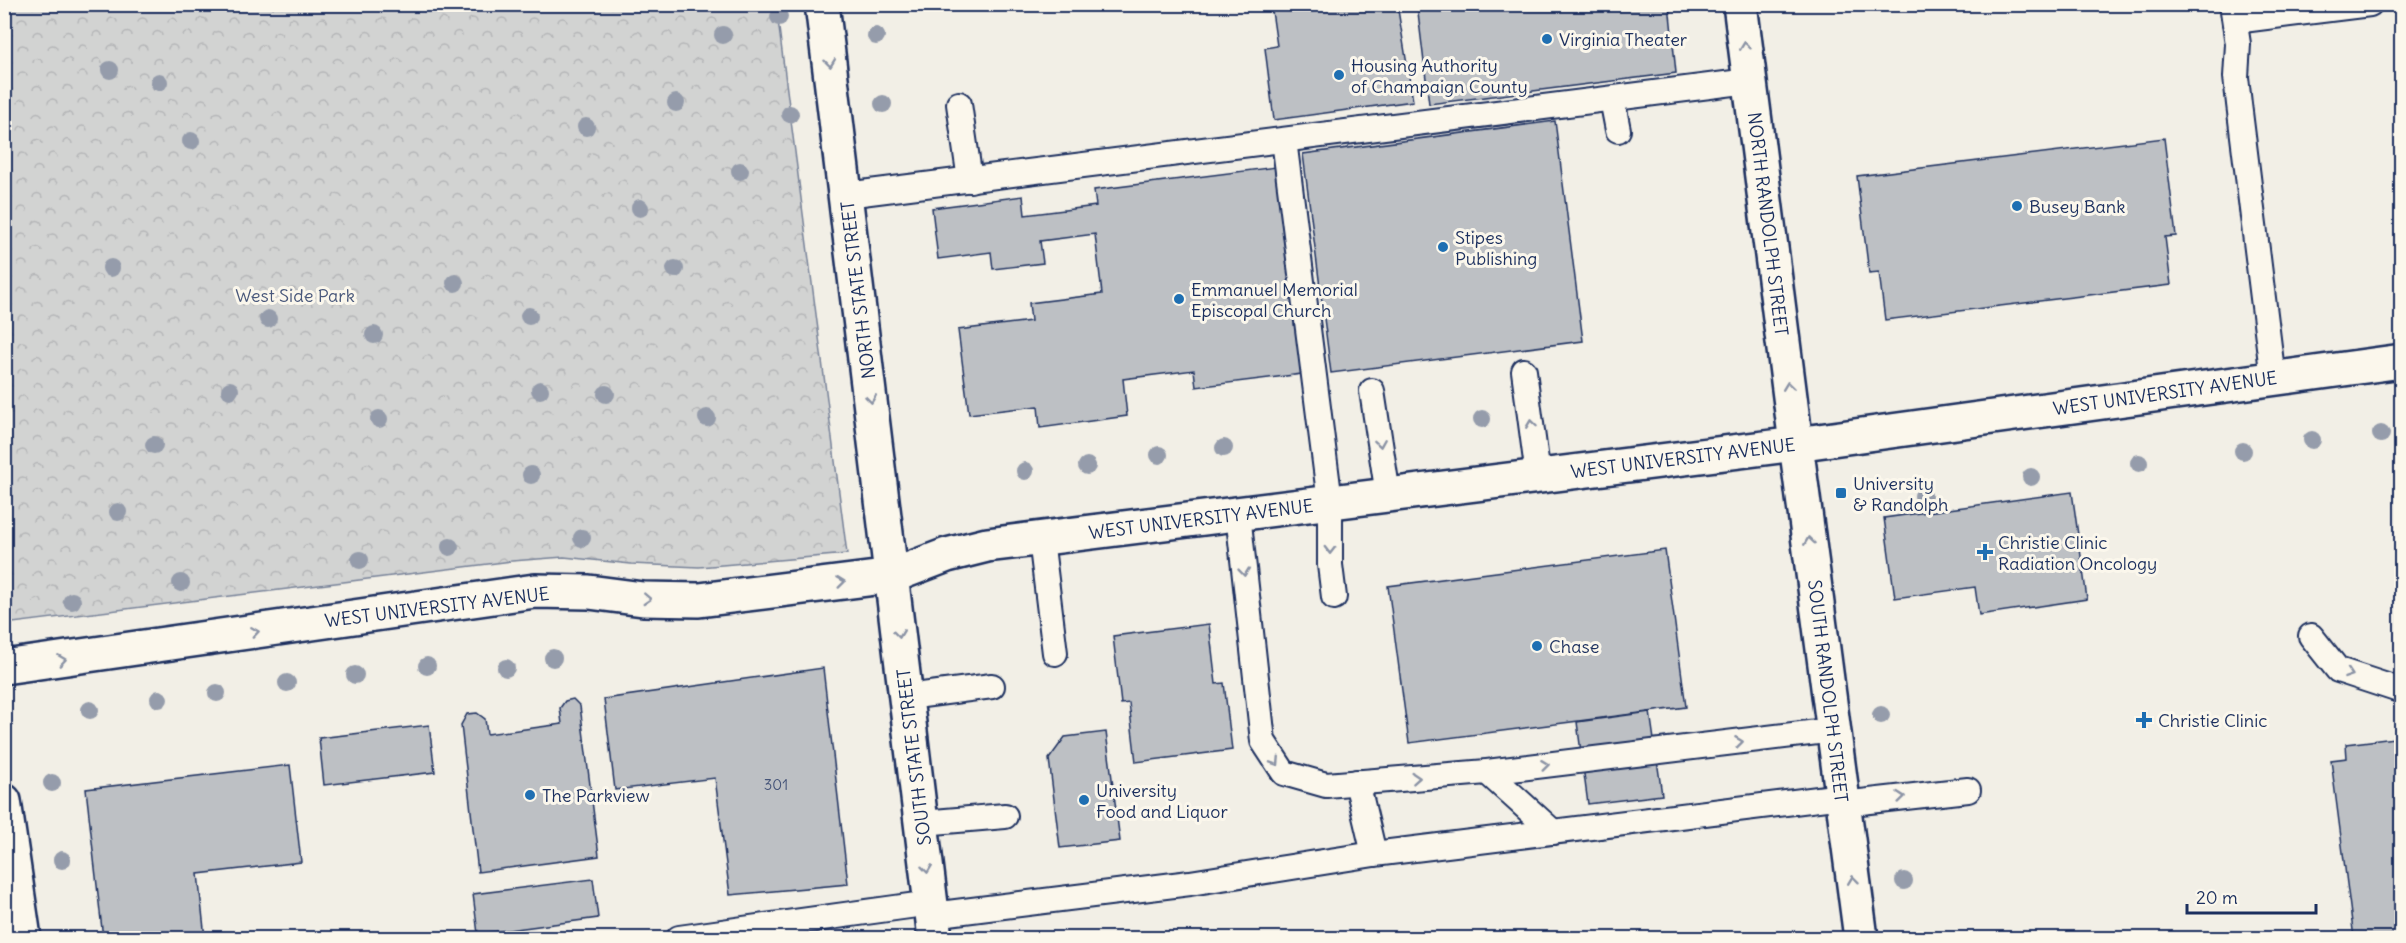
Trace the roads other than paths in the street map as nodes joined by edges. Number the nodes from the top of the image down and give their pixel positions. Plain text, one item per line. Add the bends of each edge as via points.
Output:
1 (822, 4) edge
2 (1740, 4) edge
3 (2370, 4) edge
4 (2234, 13) edge
5 (1749, 81) junction
6 (1612, 99) junction
7 (959, 104) dead end
8 (1618, 130) dead end
9 (1284, 140) junction
10 (969, 180) junction
11 (846, 195) junction
12 (2402, 361) edge
13 (1524, 371) dead end
14 (2273, 379) junction
15 (1372, 391) dead end
16 (1796, 444) junction
17 (1538, 476) junction
18 (1388, 495) junction
19 (1330, 502) junction
20 (1238, 514) junction
21 (1041, 539) junction
22 (892, 576) junction
23 (1334, 597) dead end
24 (2311, 636) dead end
25 (1055, 653) dead end
26 (4, 667) edge
27 (992, 686) dead end
28 (2402, 691) edge
29 (907, 697) junction
30 (1834, 730) junction
31 (1487, 772) junction
32 (1358, 782) junction
33 (1968, 790) dead end
34 (1843, 800) junction
35 (4, 801) edge
36 (1005, 816) dead end
37 (922, 823) junction
38 (1553, 832) junction
39 (1374, 854) junction
40 (933, 919) edge
41 (24, 939) edge
42 (679, 939) edge
43 (1861, 939) edge

1 -> 11 main road, NORTH STATE STREET
5 -> 2 main road, NORTH RANDOLPH STREET
3 - 4 lane
4 - 14 lane via 2238,44 2236,77
5 - 6 lane
16 -> 5 main road, NORTH RANDOLPH STREET
6 - 8 lane
6 - 9 lane
7 - 10 lane
9 - 10 lane
9 - 19 lane
10 - 11 lane
11 -> 22 main road, NORTH STATE STREET
12 - 14 main road, WEST UNIVERSITY AVENUE
17 -> 13 lane
14 - 16 main road, WEST UNIVERSITY AVENUE
15 -> 18 lane
16 - 17 main road, WEST UNIVERSITY AVENUE
30 -> 16 main road, SOUTH RANDOLPH STREET
17 - 18 main road, WEST UNIVERSITY AVENUE
18 - 19 main road, WEST UNIVERSITY AVENUE
19 - 20 main road, WEST UNIVERSITY AVENUE
19 -> 23 lane
20 - 21 main road, WEST UNIVERSITY AVENUE
20 -> 32 lane via 1263,741 1284,773 1326,785
21 - 22 main road, WEST UNIVERSITY AVENUE via 987,545
21 - 25 lane
26 -> 22 main road, WEST UNIVERSITY AVENUE via 535,591 699,600
22 -> 29 main road, SOUTH STATE STREET
24 -> 28 lane via 2338,670
27 - 29 lane
29 - 37 main road, SOUTH STATE STREET
31 -> 30 lane
30 - 34 main road, SOUTH RANDOLPH STREET
32 -> 31 lane
31 - 38 lane
32 - 39 lane
34 -> 33 lane
34 - 38 lane
43 -> 34 main road, SOUTH RANDOLPH STREET
35 - 41 main road
36 - 37 lane
37 -> 40 main road, SOUTH STATE STREET
38 - 39 lane
39 - 40 lane
40 - 42 lane

